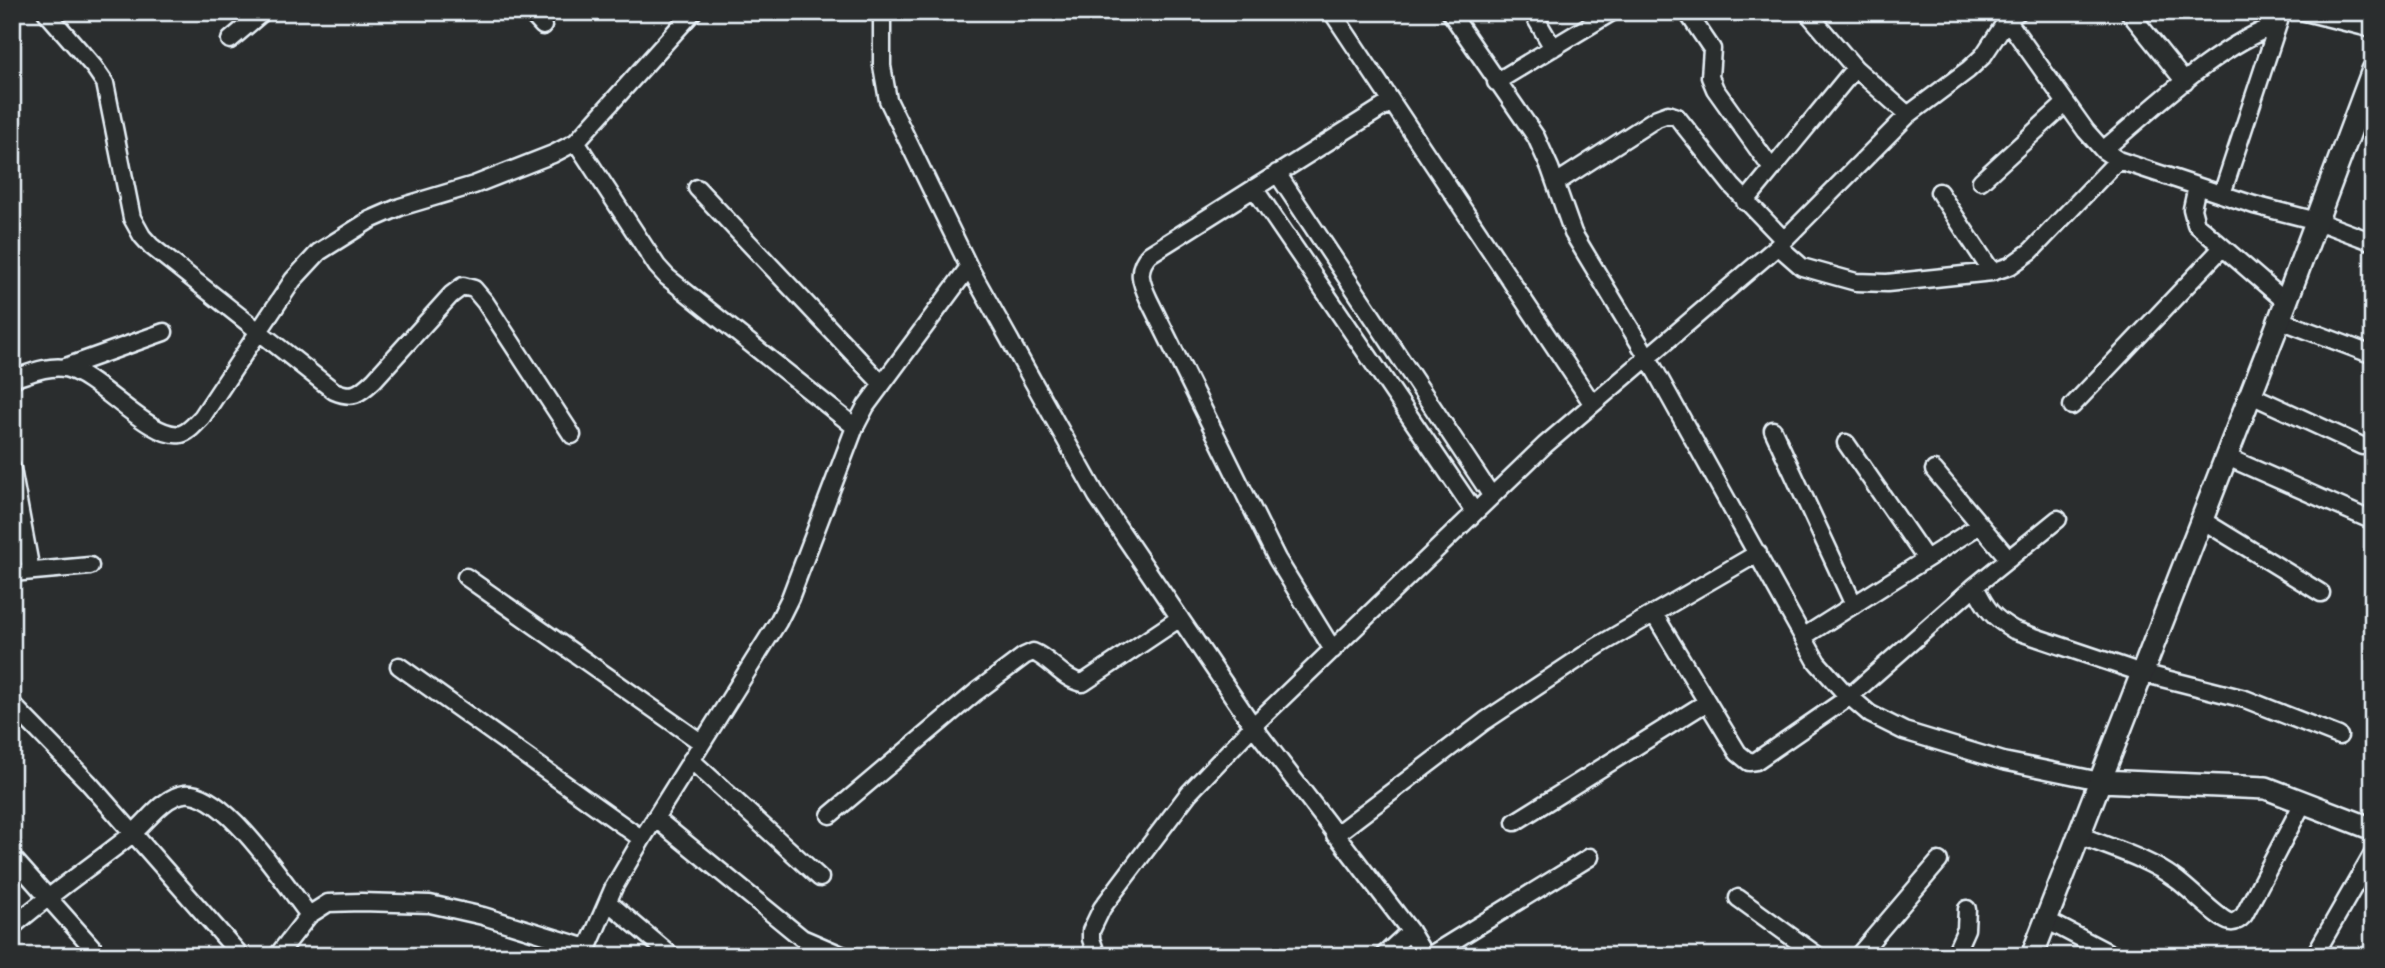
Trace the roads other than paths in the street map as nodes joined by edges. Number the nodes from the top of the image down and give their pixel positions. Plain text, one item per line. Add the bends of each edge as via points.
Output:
1 (46, 12) edge
2 (262, 12) edge
3 (530, 12) edge
4 (693, 12) edge
5 (881, 12) edge
6 (1332, 12) edge
7 (1450, 12) edge
8 (1532, 12) edge
9 (1612, 12) edge
10 (1687, 12) edge
11 (1807, 12) edge
12 (2129, 12) edge
13 (2305, 12) edge
14 (2008, 15) edge
15 (2279, 19) edge
16 (543, 26) dead end
17 (2373, 29) edge
18 (230, 40) dead end
19 (1553, 48) junction
20 (1855, 68) junction
21 (2373, 70) edge
22 (1496, 82) junction
23 (2185, 82) junction
24 (1391, 102) junction
25 (2066, 103) junction
26 (1908, 115) junction
27 (576, 142) junction
28 (2103, 150) junction
29 (2118, 160) junction
30 (1772, 169) junction
31 (1277, 173) junction
32 (1981, 181) dead end
33 (1556, 183) junction
34 (2197, 186) junction
35 (697, 188) dead end
36 (1254, 188) junction
37 (1939, 192) dead end
38 (2222, 194) junction
39 (1745, 202) junction
40 (2317, 221) junction
41 (2373, 242) edge
42 (1781, 243) junction
43 (2222, 248) junction
44 (969, 267) junction
45 (1992, 272) junction
46 (1363, 302) junction
47 (2283, 311) junction
48 (1342, 317) junction
49 (259, 330) junction
50 (164, 332) dead end
51 (2373, 355) edge
52 (1647, 356) junction
53 (62, 368) junction
54 (12, 379) edge
55 (882, 384) junction
56 (2251, 395) junction
57 (1592, 403) junction
58 (2072, 405) dead end
59 (855, 428) junction
60 (1773, 430) dead end
61 (572, 435) dead end
62 (1846, 443) dead end
63 (2362, 446) dead end
64 (2227, 457) junction
65 (12, 469) edge
66 (1934, 470) dead end
67 (1491, 495) junction
68 (1474, 511) junction
69 (2058, 519) dead end
70 (2202, 520) junction
71 (2373, 521) edge
72 (1980, 524) junction
73 (1758, 553) junction
74 (1926, 559) junction
75 (2009, 559) junction
76 (90, 566) dead end
77 (31, 571) junction
78 (12, 573) edge
79 (466, 577) dead end
80 (1975, 586) junction
81 (2321, 593) dead end
82 (1854, 604) junction
83 (1654, 614) junction
84 (1180, 618) junction
85 (1803, 637) junction
86 (1333, 650) junction
87 (399, 666) dead end
88 (2142, 673) junction
89 (1849, 697) junction
90 (1707, 702) junction
91 (12, 704) edge
92 (1253, 726) junction
93 (2339, 736) dead end
94 (702, 743) junction
95 (691, 760) junction
96 (2100, 781) junction
97 (2304, 802) junction
98 (830, 816) dead end
99 (655, 818) junction
100 (1515, 822) dead end
101 (2371, 824) edge
102 (133, 834) junction
103 (1335, 835) junction
104 (2079, 835) junction
105 (642, 839) junction
106 (2373, 853) edge
107 (1590, 856) dead end
108 (12, 858) edge
109 (1939, 861) dead end
110 (820, 878) dead end
111 (47, 897) junction
112 (1738, 898) dead end
113 (608, 902) junction
114 (1968, 909) dead end
115 (309, 915) junction
116 (2046, 920) junction
117 (12, 927) edge
118 (1410, 931) junction
119 (585, 952) edge
120 (100, 956) edge
121 (241, 956) edge
122 (277, 956) edge
123 (672, 956) edge
124 (844, 956) edge
125 (1097, 956) edge
126 (1383, 956) edge
127 (1427, 956) edge
128 (1818, 956) edge
129 (1858, 956) edge
130 (1954, 956) edge
131 (2032, 956) edge
132 (2115, 956) edge
133 (2314, 956) edge

1 - 49 street via 105,83 132,218 142,236
2 - 18 street
3 - 16 street
4 - 27 street
5 - 44 street via 888,100
6 - 24 street
7 - 22 street
8 - 19 street
9 - 19 street
10 - 30 street via 1712,49 1710,76 1715,89
11 - 20 street
12 - 23 street
13 - 17 street
14 - 25 street
14 - 26 street via 1983,56
15 - 23 street
15 - 38 street
19 - 22 street
20 - 26 street
20 - 30 street
21 - 40 street
22 - 33 street via 1536,137
23 - 28 street
24 - 31 street
24 - 57 street
25 - 28 street
25 - 32 street
26 - 42 street
27 - 49 street via 474,185 400,207 336,239 293,280
27 - 59 street via 667,277
28 - 29 street
29 - 34 street
29 - 45 street via 2031,251
30 - 39 street
31 - 36 street
31 - 46 street
33 - 39 street via 1668,114 1686,126
33 - 52 street via 1573,233
34 - 38 street
34 - 43 street via 2192,217
35 - 55 street
36 - 48 street
36 - 86 street via 1150,254 1140,270 1141,283 1277,559
37 - 45 street
38 - 40 street
39 - 42 street
40 - 41 street
40 - 47 street
42 - 45 street via 1802,267 1856,282
42 - 52 street
43 - 47 street
43 - 58 street
44 - 55 street
44 - 84 street via 1097,496
46 - 48 street
46 - 67 street
47 - 51 street
47 - 56 street
48 - 68 street
49 - 53 street via 202,417 183,434 152,426 88,380
49 - 61 street via 346,396 360,393 374,380 451,295 463,286 474,289
50 - 53 street
52 - 57 street
52 - 73 street
53 - 54 street
55 - 59 street
56 - 63 street
56 - 64 street
57 - 67 street
59 - 94 street via 790,598
60 - 82 street
62 - 74 street
64 - 70 street
64 - 71 street
65 - 77 street
66 - 72 street
67 - 68 street
68 - 86 street
69 - 75 street
70 - 81 street
70 - 88 street
72 - 74 street
72 - 75 street
73 - 83 street
73 - 85 street
74 - 82 street
75 - 80 street
76 - 77 street
77 - 78 street
79 - 94 street
80 - 88 street via 1987,611 2014,630
80 - 89 street
82 - 85 street
83 - 90 street
83 - 103 street via 1485,721
84 - 92 street
84 - 98 street via 1083,683 1067,677 1041,655 1024,656
85 - 89 street via 1817,662
86 - 92 street
87 - 105 street
88 - 93 street via 2245,699
88 - 96 street
89 - 90 street via 1749,762 1738,753
89 - 96 street via 1904,731 2003,761
90 - 100 street
91 - 102 street
92 - 103 street
92 - 125 street via 1189,793 1102,908 1091,931
94 - 95 street
95 - 99 street
95 - 110 street
96 - 97 street via 2241,785 2266,788
96 - 104 street
97 - 101 street
97 - 104 street via 2237,921 2222,918 2157,867
99 - 105 street
99 - 124 street via 802,938
102 - 111 street
102 - 115 street via 163,804 192,794 240,827
102 - 121 street
103 - 118 street
104 - 116 street
105 - 113 street
106 - 133 street
107 - 127 street
108 - 111 street
109 - 129 street
111 - 117 street
111 - 120 street
112 - 128 street
113 - 119 street
113 - 123 street
114 - 130 street via 1966,929
115 - 119 street via 328,903 429,904 483,916
115 - 122 street
116 - 131 street
116 - 132 street
118 - 126 street
118 - 127 street

